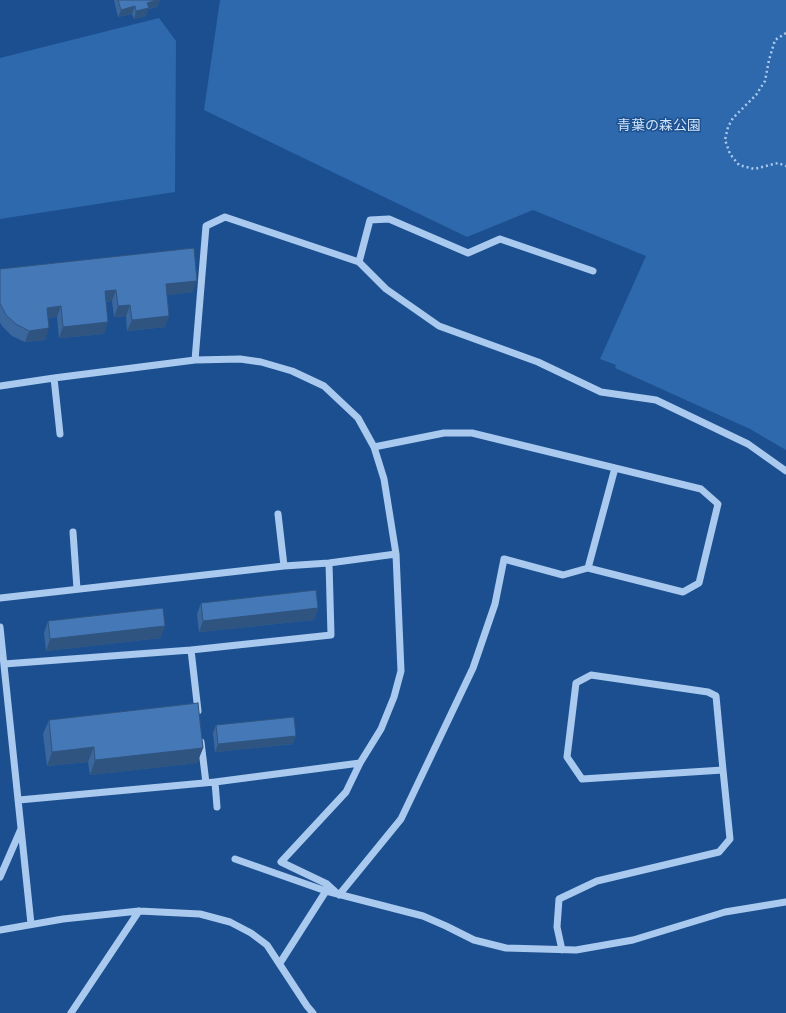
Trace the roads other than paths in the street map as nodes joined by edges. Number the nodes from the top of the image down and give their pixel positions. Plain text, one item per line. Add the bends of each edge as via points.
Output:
1 (359, 262) junction
2 (593, 271) dead end
3 (195, 360) junction
4 (54, 378) junction
5 (0, 386) edge
6 (60, 434) dead end
7 (374, 447) junction
8 (615, 468) junction
9 (786, 471) edge
10 (278, 514) dead end
11 (73, 532) dead end
12 (396, 554) junction
13 (328, 563) junction
14 (284, 566) junction
15 (588, 568) junction
16 (77, 589) junction
17 (0, 598) edge
18 (0, 627) edge
19 (191, 650) junction
20 (4, 664) junction
21 (199, 720) edge
22 (201, 736) edge
23 (360, 762) junction
24 (723, 770) junction
25 (215, 782) junction
26 (206, 783) junction
27 (19, 800) junction
28 (218, 807) dead end
29 (21, 827) junction
30 (235, 859) dead end
31 (0, 877) edge
32 (326, 891) junction
33 (339, 895) junction
34 (786, 902) edge
35 (139, 911) junction
36 (31, 924) junction
37 (0, 930) edge
38 (562, 950) junction
39 (280, 963) junction
40 (71, 1013) edge
41 (313, 1013) edge

1 - 2 street via 370,220 389,219 468,253 500,239
1 - 3 street via 225,217 206,226
1 - 9 street via 386,289 438,326 538,362 601,392 656,400 748,444
3 - 4 street
3 - 7 street via 240,359 292,370 324,386 342,401 358,418
4 - 5 street
4 - 6 street
7 - 8 street via 444,433 472,433
7 - 12 street via 384,479
8 - 15 street
8 - 15 street via 701,489 718,504 700,583 683,592
10 - 14 street
11 - 16 street
12 - 13 street
12 - 23 street via 401,671 381,729
13 - 14 street
13 - 19 street via 331,635
14 - 16 street
15 - 33 street via 563,575 504,559 495,604 473,668 401,819
16 - 17 street
18 - 20 street
19 - 20 street
19 - 21 street
20 - 27 street
22 - 26 street
23 - 25 street
23 - 33 street via 346,792 281,862 327,884
24 - 24 street via 716,696 708,692 591,675 576,683 567,757 582,779
24 - 38 street via 730,839 719,852 598,881 559,899 556,926
25 - 26 street
25 - 28 street
26 - 27 street
27 - 29 street
29 - 31 street
29 - 36 street
30 - 32 street
32 - 33 street
32 - 39 street
33 - 38 street via 423,916 474,940 506,948
34 - 38 street via 725,912 633,940
35 - 36 street
35 - 39 street via 200,914 230,922 267,945
35 - 40 street
36 - 37 street
39 - 41 street

